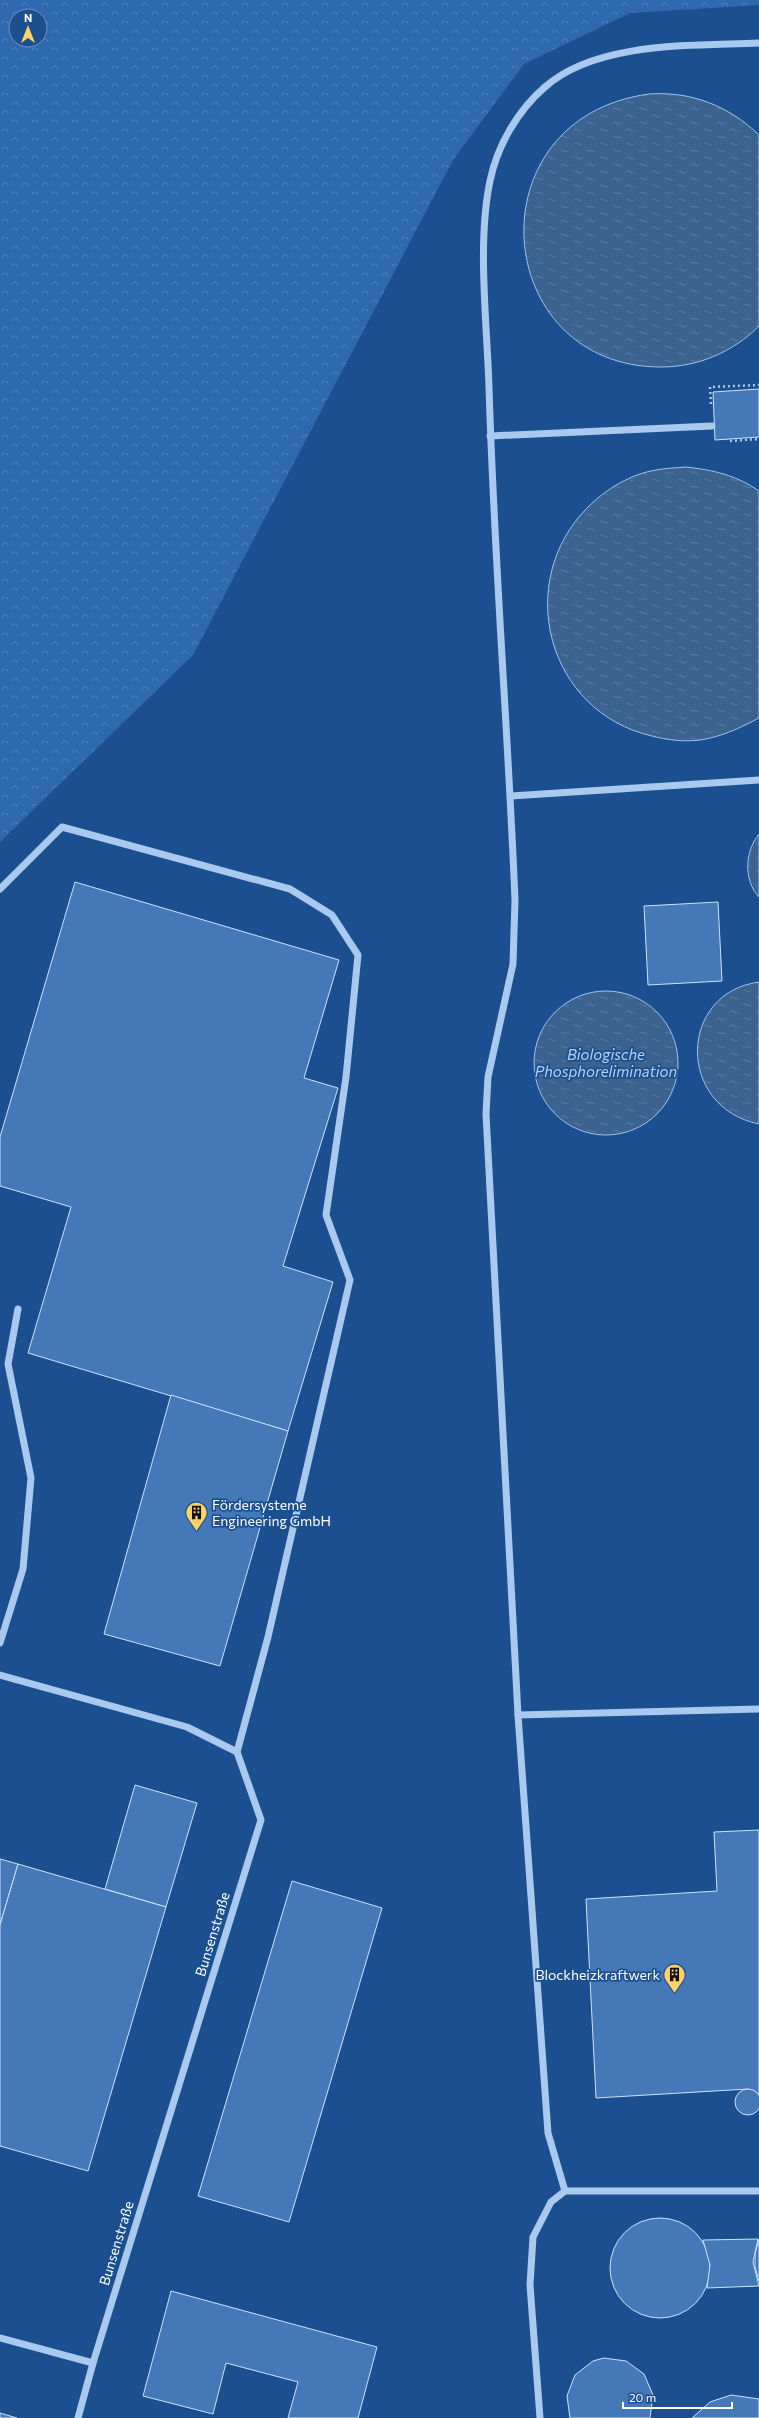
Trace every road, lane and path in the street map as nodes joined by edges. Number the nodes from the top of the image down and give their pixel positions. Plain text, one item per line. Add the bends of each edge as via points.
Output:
1 (759, 43) edge
2 (759, 385) edge
3 (710, 387) dead end
4 (712, 426) dead end
5 (490, 436) junction
6 (759, 780) edge
7 (511, 796) junction
8 (0, 889) edge
9 (18, 1309) dead end
10 (0, 1642) edge
11 (0, 1675) edge
12 (759, 1709) edge
13 (518, 1716) junction
14 (237, 1752) junction
15 (565, 2191) junction
16 (759, 2191) edge
17 (0, 2338) edge
18 (93, 2364) junction
19 (78, 2418) edge
20 (540, 2418) edge

1 - 5 street via 640,50 600,58 569,70 524,108 500,150 490,179 486,210 484,244
2 - 3 path
4 - 5 street
5 - 7 street
6 - 7 street
7 - 13 street via 515,900 513,964 488,1077 486,1114
8 - 14 street via 62,827 290,889 332,915 358,955 346,1077 326,1215 350,1280 268,1637
9 - 10 street via 8,1364 31,1478 23,1569
11 - 14 street via 187,1727
12 - 13 street
13 - 15 street via 548,2133
14 - 18 street, Bunsenstraße via 261,1820
15 - 16 street
15 - 20 street via 551,2202 533,2237 530,2285
17 - 18 street
18 - 19 street, Bunsenstraße

